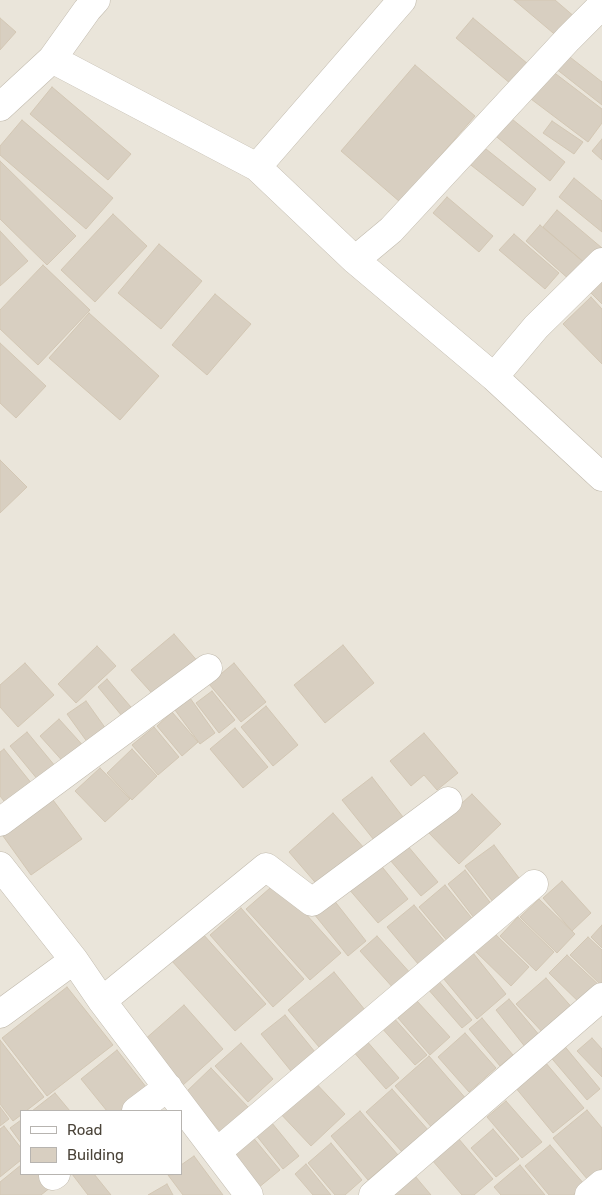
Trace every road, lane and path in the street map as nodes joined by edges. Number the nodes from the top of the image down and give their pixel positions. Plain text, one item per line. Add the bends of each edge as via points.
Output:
1 (96, 0) edge
2 (402, 0) edge
3 (602, 5) edge
4 (52, 59) junction
5 (0, 107) edge
6 (257, 167) junction
7 (355, 260) junction
8 (602, 262) edge
9 (494, 377) junction
10 (602, 477) edge
11 (208, 668) dead end
12 (448, 802) dead end
13 (0, 822) edge
14 (0, 866) edge
15 (534, 884) dead end
16 (74, 960) junction
17 (602, 997) edge
18 (102, 1001) junction
19 (0, 1014) edge
20 (168, 1087) junction
21 (137, 1110) edge
22 (217, 1152) junction
23 (602, 1184) edge
24 (250, 1195) edge
25 (373, 1195) edge
26 (589, 1195) edge

1 - 4 street
2 - 6 street
3 - 7 street via 391,230
4 - 5 street
4 - 6 street
6 - 7 street
7 - 9 street
8 - 9 street via 536,327
9 - 10 street
11 - 13 street
12 - 18 street via 312,902 266,867
14 - 16 street
15 - 22 street
16 - 18 street
16 - 19 street
17 - 25 street
18 - 20 street
20 - 21 street
20 - 22 street
22 - 24 street
23 - 26 street

